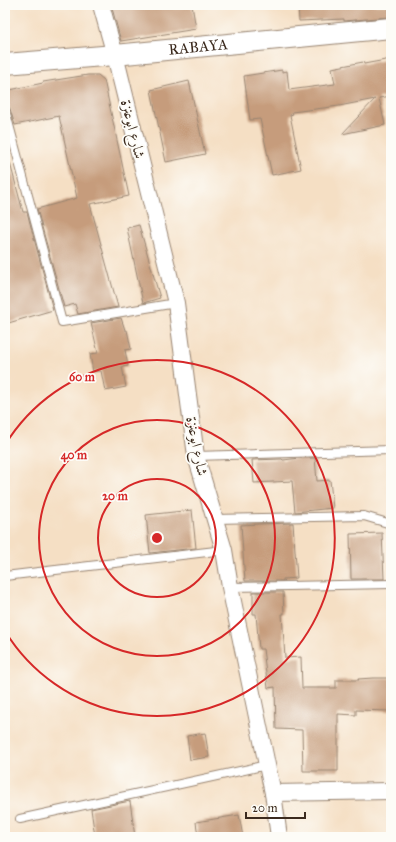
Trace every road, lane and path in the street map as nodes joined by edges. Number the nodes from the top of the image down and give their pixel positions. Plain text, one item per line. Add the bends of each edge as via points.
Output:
1 (101, 5) edge
2 (391, 28) edge
3 (115, 54) junction
4 (5, 64) edge
5 (5, 110) edge
6 (176, 303) junction
7 (391, 450) edge
8 (196, 456) junction
9 (216, 519) junction
10 (391, 524) edge
11 (224, 550) junction
12 (5, 576) edge
13 (391, 584) edge
14 (230, 587) junction
15 (267, 764) junction
16 (391, 791) edge
17 (273, 793) junction
18 (20, 819) dead end
19 (279, 837) edge

1 - 3 street, شارع ابوعنزة
2 - 3 street, RABAYA
3 - 4 street, RABAYA
3 - 6 street, شارع ابوعنزة
5 - 6 lane via 62,322
6 - 8 street, شارع ابوعنزة
7 - 8 lane
8 - 9 street, شارع ابوعنزة
9 - 10 lane via 364,516
9 - 11 street, شارع ابوعنزة
11 - 12 lane
11 - 14 street, شارع ابوعنزة
13 - 14 lane
14 - 15 street, شارع ابوعنزة
15 - 17 street, شارع ابوعنزة
15 - 18 lane
16 - 17 street
17 - 19 street, شارع ابوعنزة

